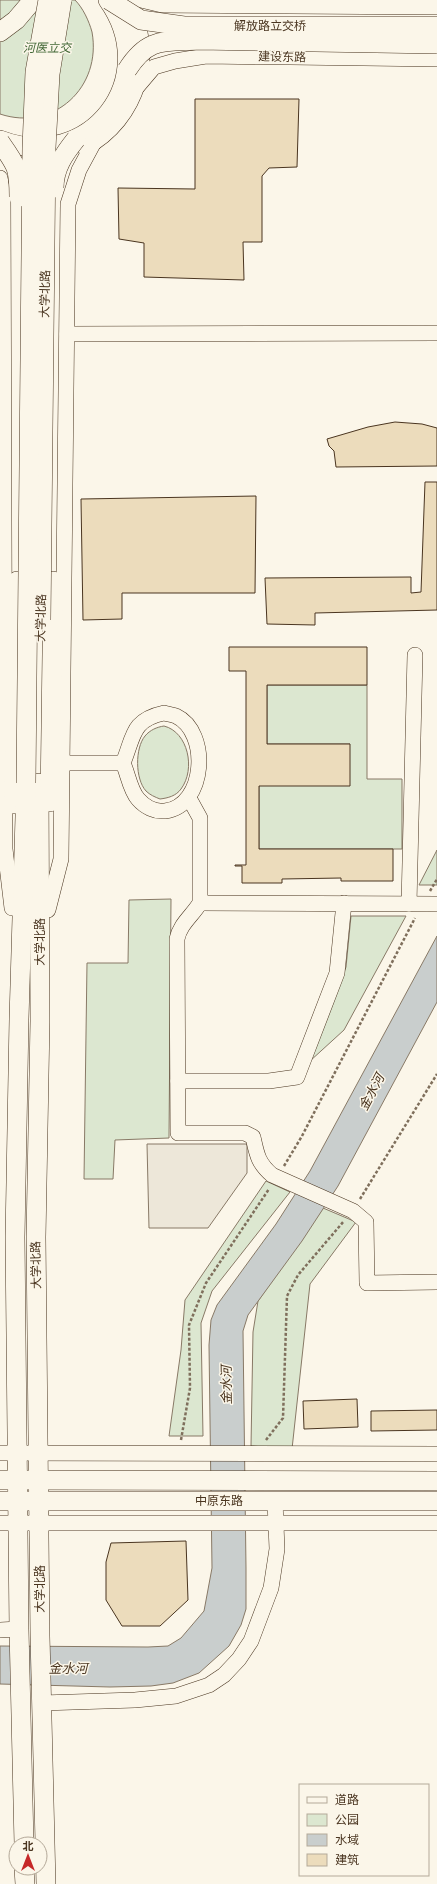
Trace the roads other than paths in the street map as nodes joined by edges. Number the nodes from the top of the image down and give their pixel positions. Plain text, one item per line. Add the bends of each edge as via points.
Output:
1 (33, 0) edge
2 (48, 0) edge
3 (62, 0) edge
4 (108, 0) edge
5 (128, 0) edge
6 (141, 0) edge
7 (437, 7) edge
8 (437, 26) edge
9 (0, 32) edge
10 (437, 44) edge
11 (437, 59) edge
12 (127, 70) junction
13 (137, 87) junction
14 (0, 141) edge
15 (84, 142) junction
16 (32, 148) junction
17 (0, 154) edge
18 (0, 178) edge
19 (437, 333) edge
20 (67, 334) junction
21 (414, 655) dead end
22 (62, 763) junction
23 (123, 763) junction
24 (33, 784) junction
25 (189, 798) junction
26 (200, 903) junction
27 (344, 903) junction
28 (416, 904) junction
29 (437, 904) edge
30 (12, 908) junction
31 (48, 910) junction
32 (19, 1019) junction
33 (40, 1021) junction
34 (178, 1081) junction
35 (437, 1282) edge
36 (8, 1453) edge
37 (38, 1453) junction
38 (437, 1454) edge
39 (9, 1480) edge
40 (38, 1480) junction
41 (437, 1480) edge
42 (9, 1501) edge
43 (39, 1501) junction
44 (271, 1501) junction
45 (437, 1501) edge
46 (9, 1523) edge
47 (39, 1523) junction
48 (270, 1523) junction
49 (437, 1524) edge
50 (0, 1630) edge
51 (19, 1632) junction
52 (42, 1703) junction
53 (24, 1836) edge
54 (46, 1884) edge

1 - 9 main road via 16,20
2 - 16 main road, 大学北路, bridge via 36,72
3 - 24 main road, 大学北路, bridge via 50,74 46,148
4 - 8 main road, 解放路立交桥, bridge via 141,20 184,26
4 - 12 main road, bridge via 116,10 125,34
5 - 13 street via 135,15 142,43
6 - 7 street via 162,5
10 - 12 main road, 解放路立交桥, bridge via 199,40 168,42 146,47
11 - 13 street, 建设东路 via 206,56 154,67
12 - 15 main road via 121,94 108,114 89,132
13 - 15 street via 124,113 105,135
14 - 16 main road
14 - 30 main road, bridge via 16,164 19,174
15 - 16 main road, bridge
15 - 17 street via 66,156 52,159 22,159
15 - 20 street via 79,170 68,204
15 - 31 main road, bridge via 66,152 56,169 54,184 53,581
16 - 24 main road, 大学北路, bridge
18 - 30 street via 3,193 5,849
19 - 20 street
20 - 22 street
21 - 28 street
22 - 23 street
22 - 31 street via 61,859
23 - 25 street via 131,787 138,799 148,807 158,812 170,810
23 - 25 street via 131,737 138,725 154,715 164,713 177,717 185,723 196,742 198,771 195,787
24 - 32 main road, 大学北路
24 - 33 main road, 大学北路
25 - 26 street via 200,818
26 - 27 street
26 - 34 street via 179,928 177,940
27 - 28 street
27 - 34 street via 336,973 297,1077 269,1081
28 - 29 street
30 - 32 main road
31 - 33 main road
32 - 36 main road, 大学北路
33 - 37 main road, 大学北路 via 36,1237
34 - 35 street via 178,1133 245,1133 253,1137 262,1167 277,1178 353,1211 366,1222 367,1283
36 - 37 street
36 - 39 main road, 大学北路
37 - 38 street
37 - 40 main road, 大学北路
39 - 40 main road, 中原东路
39 - 42 main road, 大学北路
40 - 41 main road, 中原东路
40 - 43 main road, 大学北路
42 - 43 main road, 中原东路
42 - 46 main road, 大学北路
43 - 44 main road, 中原东路
43 - 47 main road, 大学北路
44 - 45 main road, 中原东路
44 - 48 street
46 - 47 street
46 - 51 main road, 大学北路
47 - 48 street
47 - 52 main road, 大学北路
48 - 49 street
48 - 52 street via 276,1563 271,1588 251,1641 224,1675 209,1684 176,1696
50 - 51 street
51 - 53 main road, 大学北路
52 - 54 main road, 大学北路

